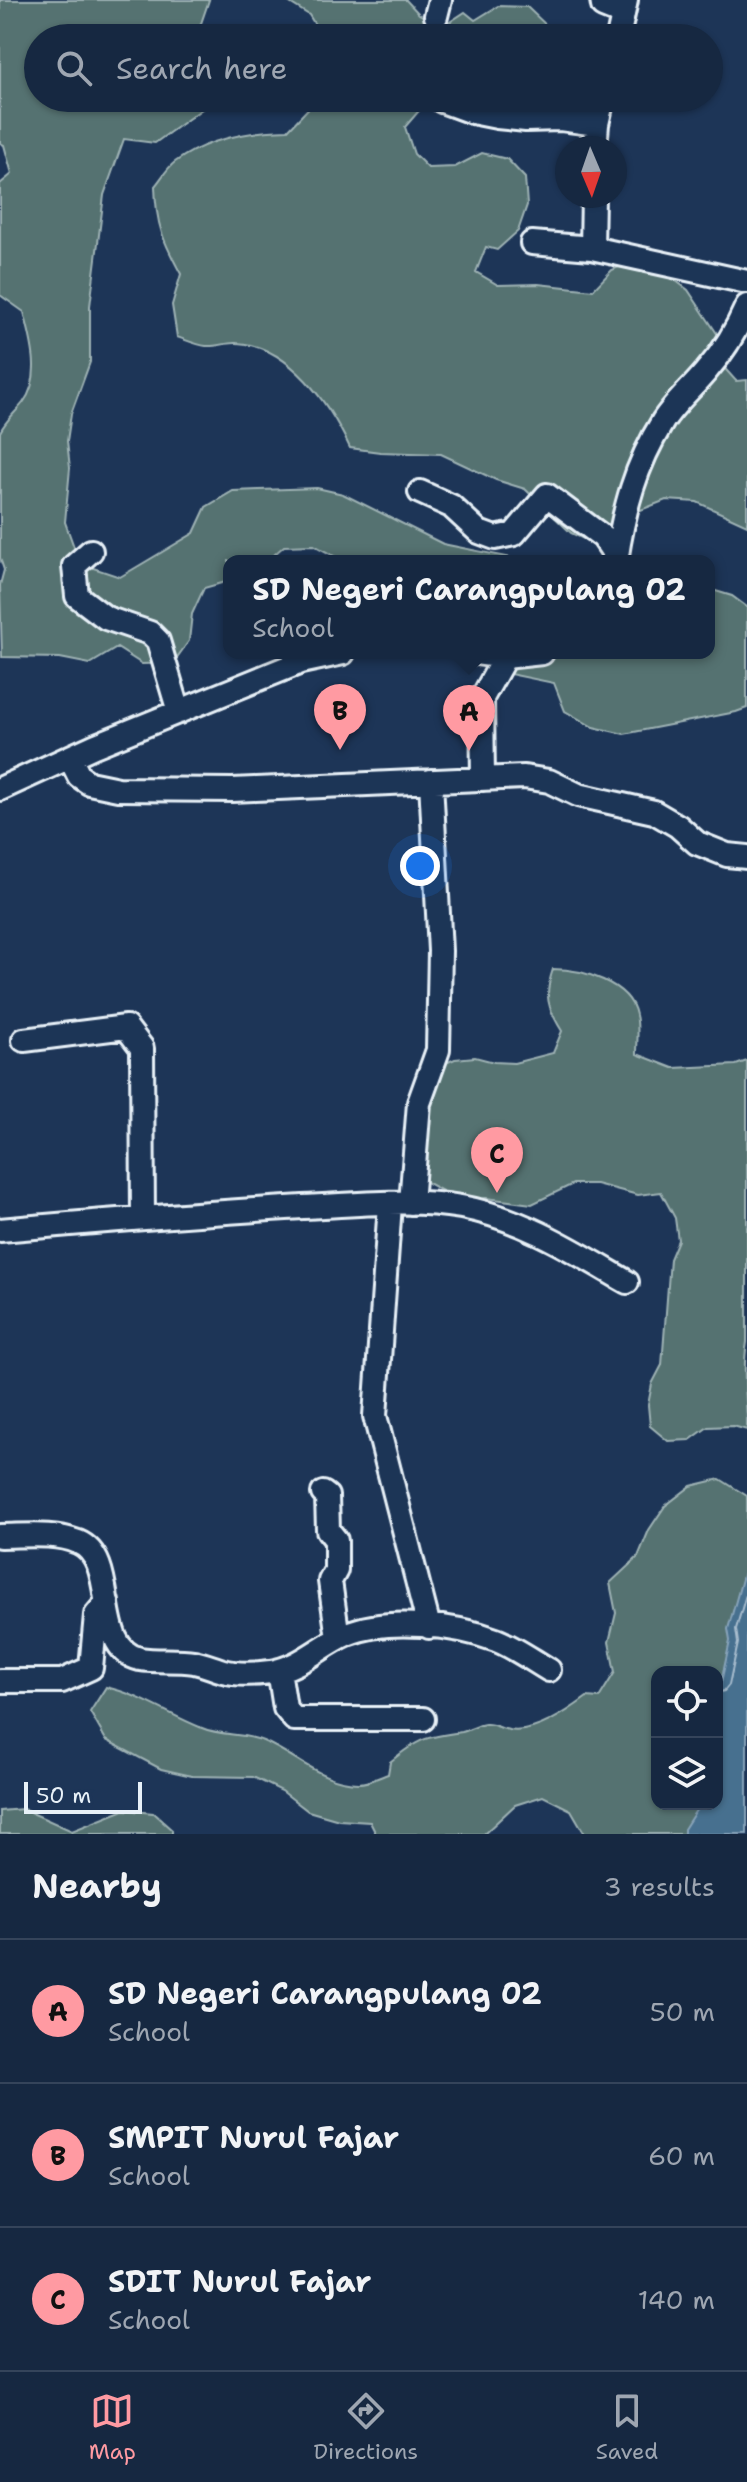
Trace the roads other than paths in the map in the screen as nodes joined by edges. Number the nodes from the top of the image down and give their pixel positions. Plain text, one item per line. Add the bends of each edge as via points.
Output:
1 (602, 0) edge
2 (624, 7) edge
3 (472, 112) edge
4 (600, 112) edge
5 (597, 124) junction
6 (596, 136) edge
7 (593, 208) edge
8 (532, 243) dead end
9 (592, 248) junction
10 (747, 282) edge
11 (747, 306) edge
12 (420, 492) dead end
13 (91, 551) dead end
14 (614, 555) edge
15 (618, 555) edge
16 (315, 659) edge
17 (504, 659) edge
18 (179, 712) junction
19 (70, 758) junction
20 (483, 779) junction
21 (431, 781) junction
22 (0, 789) edge
23 (747, 857) edge
24 (24, 1040) dead end
25 (400, 1203) junction
26 (143, 1218) junction
27 (0, 1230) edge
28 (627, 1282) dead end
29 (323, 1493) dead end
30 (0, 1536) edge
31 (107, 1602) junction
32 (429, 1627) junction
33 (338, 1638) junction
34 (279, 1670) junction
35 (549, 1670) dead end
36 (0, 1681) edge
37 (423, 1719) dead end

1 - 2 street via 603,6
3 - 5 street
4 - 5 street
5 - 6 street
7 - 9 street
8 - 9 street
9 - 10 street
11 - 15 street via 710,368 664,419 642,461 630,489
12 - 14 street via 451,506 479,532 495,538 514,534 547,495 603,537
13 - 18 street via 74,566 77,596 106,618 150,633 158,641
16 - 18 street
17 - 20 street via 482,698
18 - 19 street
19 - 21 street via 89,783 118,789
19 - 22 street
20 - 21 street
20 - 23 street via 538,779 578,795 637,807 666,818 712,850
21 - 25 street via 440,951 438,1050 419,1103
24 - 26 street via 126,1027 142,1048
25 - 26 street
25 - 28 street via 460,1207 512,1220
25 - 32 street via 375,1416
26 - 27 street
29 - 33 street via 328,1530 336,1540 336,1570 330,1581
30 - 31 street via 56,1536 86,1546 97,1562
31 - 34 street via 115,1637 130,1656 194,1662 235,1673
31 - 36 street via 96,1615 91,1668 62,1681
32 - 33 street via 392,1624
32 - 35 street via 495,1639
33 - 34 street via 308,1659
34 - 37 street via 285,1708 294,1719

